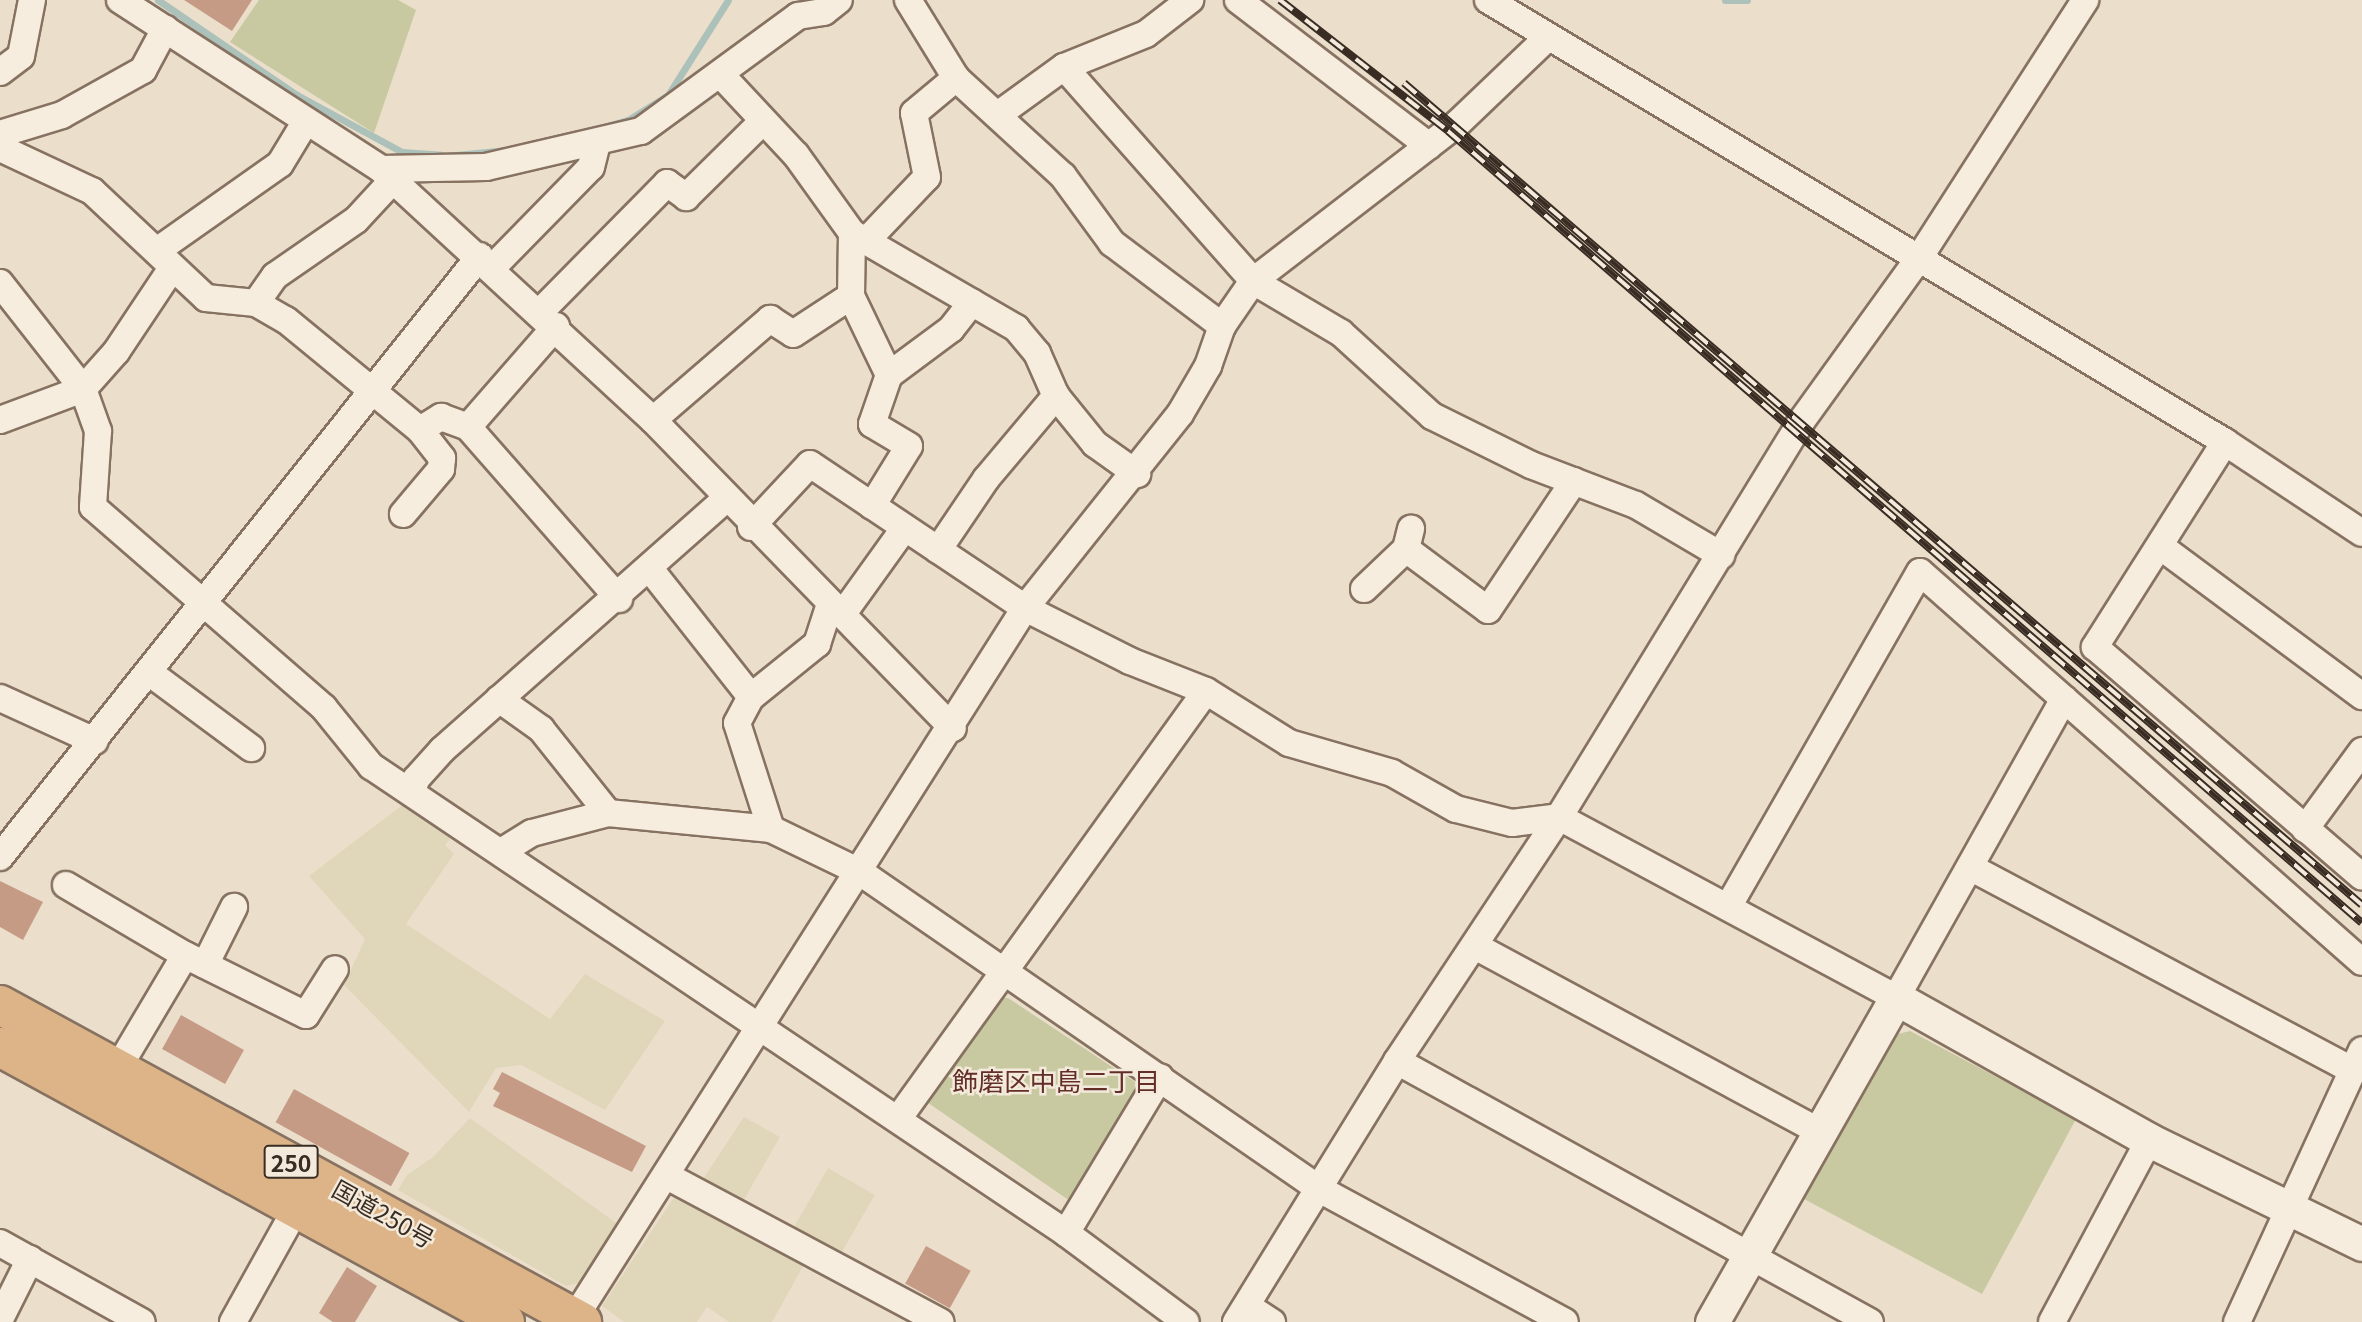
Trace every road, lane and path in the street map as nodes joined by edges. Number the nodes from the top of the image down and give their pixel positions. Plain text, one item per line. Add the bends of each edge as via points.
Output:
1 (32, 0) edge
2 (120, 0) edge
3 (839, 0) edge
4 (908, 0) edge
5 (1190, 0) edge
6 (1238, 0) edge
7 (1488, 0) edge
8 (2085, 0) edge
9 (792, 8) edge
10 (165, 29) junction
11 (1546, 39) junction
12 (1064, 67) junction
13 (0, 72) edge
14 (722, 76) junction
15 (956, 78) junction
16 (999, 114) junction
17 (306, 121) junction
18 (763, 121) junction
19 (0, 134) edge
20 (597, 143) junction
21 (1429, 146) junction
22 (0, 148) edge
23 (387, 174) junction
24 (859, 237) junction
25 (1919, 258) junction
26 (165, 259) junction
27 (486, 262) junction
28 (1253, 281) junction
29 (0, 283) edge
30 (851, 296) junction
31 (972, 302) junction
32 (256, 303) junction
33 (548, 319) junction
34 (1222, 326) junction
35 (889, 375) junction
36 (83, 389) junction
37 (373, 390) junction
38 (1056, 396) junction
39 (0, 420) edge
40 (653, 421) junction
41 (468, 427) junction
42 (420, 430) junction
43 (2225, 442) junction
44 (1137, 474) junction
45 (1574, 481) junction
46 (725, 500) junction
47 (872, 506) junction
48 (402, 514) dead end
49 (751, 527) junction
50 (903, 530) junction
51 (2362, 533) edge
52 (2160, 547) junction
53 (938, 550) junction
54 (1721, 555) junction
55 (650, 569) junction
56 (1364, 589) dead end
57 (619, 598) junction
58 (206, 604) junction
59 (1025, 608) junction
60 (836, 609) junction
61 (150, 673) junction
62 (1206, 691) junction
63 (2362, 696) edge
64 (751, 697) junction
65 (0, 698) edge
66 (499, 699) junction
67 (2064, 699) junction
68 (953, 728) junction
69 (95, 741) junction
70 (251, 748) dead end
71 (2362, 751) edge
72 (412, 793) junction
73 (608, 814) junction
74 (1559, 817) junction
75 (771, 829) junction
76 (2305, 829) junction
77 (500, 852) junction
78 (0, 857) edge
79 (1970, 867) junction
80 (860, 872) junction
81 (2362, 877) edge
82 (66, 885) dead end
83 (234, 907) dead end
84 (1728, 907) junction
85 (1475, 946) junction
86 (195, 960) junction
87 (2362, 962) edge
88 (335, 970) dead end
89 (1004, 971) junction
90 (1896, 998) junction
91 (0, 1005) edge
92 (758, 1025) junction
93 (0, 1047) edge
94 (1397, 1061) junction
95 (2357, 1061) edge
96 (118, 1068) junction
97 (1160, 1077) junction
98 (898, 1119) junction
99 (1820, 1132) junction
100 (2149, 1140) junction
101 (667, 1176) junction
102 (1321, 1190) junction
103 (296, 1209) junction
104 (2290, 1211) junction
105 (1066, 1233) junction
106 (0, 1243) edge
107 (2362, 1244) edge
108 (1749, 1256) junction
109 (30, 1259) junction
110 (1241, 1314) edge
111 (0, 1319) edge
112 (577, 1320) edge
113 (142, 1322) edge
114 (233, 1322) edge
115 (505, 1322) edge
116 (941, 1322) edge
117 (1186, 1322) edge
118 (1272, 1322) edge
119 (1565, 1322) edge
120 (1712, 1322) edge
121 (1870, 1322) edge
122 (2052, 1322) edge
123 (2237, 1322) edge

1 - 13 street via 21,56
2 - 10 street
3 - 9 street via 824,12
4 - 15 street
5 - 12 street via 1146,34
6 - 21 street
7 - 11 street
8 - 25 street
9 - 14 street
10 - 17 street
10 - 19 street via 143,70 62,115
11 - 21 street
11 - 25 street
12 - 16 street
12 - 28 street
14 - 18 street
14 - 20 street via 690,92 641,131
15 - 16 street
15 - 24 street via 914,113 928,177
16 - 34 street via 1062,176 1112,243
17 - 23 street
17 - 26 street via 280,164
18 - 24 street
18 - 33 street via 686,197 667,183
20 - 23 street via 486,166
20 - 27 street via 591,167
21 - 28 street
22 - 26 street via 92,191
23 - 27 street
23 - 32 street via 356,220 275,276
24 - 30 street
24 - 31 street
25 - 43 street
25 - 54 street via 1800,423
26 - 32 street via 205,298
26 - 36 street via 116,352
27 - 33 street
27 - 37 street
28 - 34 street
28 - 45 street via 1341,333 1432,416
29 - 36 street
30 - 35 street
30 - 40 street via 793,334 770,319
31 - 35 street via 951,329
31 - 38 street via 1016,328 1037,353
32 - 37 street via 286,320
33 - 40 street
33 - 41 street
34 - 44 street via 1208,366
35 - 47 street via 872,424 909,446
36 - 39 street
36 - 58 street via 98,431 93,507
37 - 42 street
37 - 58 street
38 - 44 street via 1095,444
38 - 53 street via 986,479
40 - 46 street
41 - 42 street via 441,417
41 - 57 street
42 - 48 street via 442,458 441,469
43 - 51 street
43 - 52 street
44 - 59 street
45 - 54 street via 1636,505
45 - 56 street via 1488,610 1409,539
46 - 49 street
46 - 55 street
47 - 49 street via 810,464
47 - 50 street
49 - 60 street
50 - 53 street
50 - 60 street
52 - 63 street
52 - 76 street via 2095,647
53 - 59 street
54 - 74 street
55 - 57 street
55 - 64 street
57 - 66 street
58 - 61 street
58 - 72 street via 324,708 371,765
59 - 62 street via 1130,661
59 - 68 street
60 - 64 street via 817,644
60 - 68 street
61 - 69 street
61 - 70 street
62 - 74 street via 1289,743 1392,773 1456,809 1512,823
62 - 89 street
64 - 75 street via 737,723
65 - 69 street
66 - 72 street via 442,750 416,779
66 - 73 street via 541,729
67 - 79 street
67 - 84 street via 1920,572
67 - 87 street
68 - 80 street
69 - 78 street
71 - 76 street
72 - 77 street
73 - 75 street
73 - 77 street via 532,833
74 - 84 street
74 - 85 street
75 - 80 street
76 - 81 street
77 - 92 street
79 - 90 street
79 - 95 street
80 - 89 street
80 - 92 street
82 - 86 street
83 - 86 street
84 - 90 street
85 - 94 street
85 - 99 street
86 - 88 street via 306,1014
86 - 96 street
89 - 97 street
89 - 98 street
90 - 99 street
90 - 100 street
91 - 96 highway, 国道250号 / 250
92 - 98 street
92 - 101 street
93 - 103 highway, 国道250号 / 250
94 - 102 street
94 - 108 street
95 - 104 street
96 - 112 highway, 国道250号 / 250
97 - 102 street
97 - 105 street
98 - 105 street
99 - 108 street
100 - 104 street
100 - 122 street
101 - 112 street
101 - 116 street
102 - 110 street
102 - 119 street
103 - 114 street
103 - 115 highway, 国道250号 / 250
104 - 107 street
104 - 123 street
105 - 117 street
106 - 109 street
108 - 120 street
108 - 121 street
109 - 111 street
109 - 113 street
110 - 118 street

